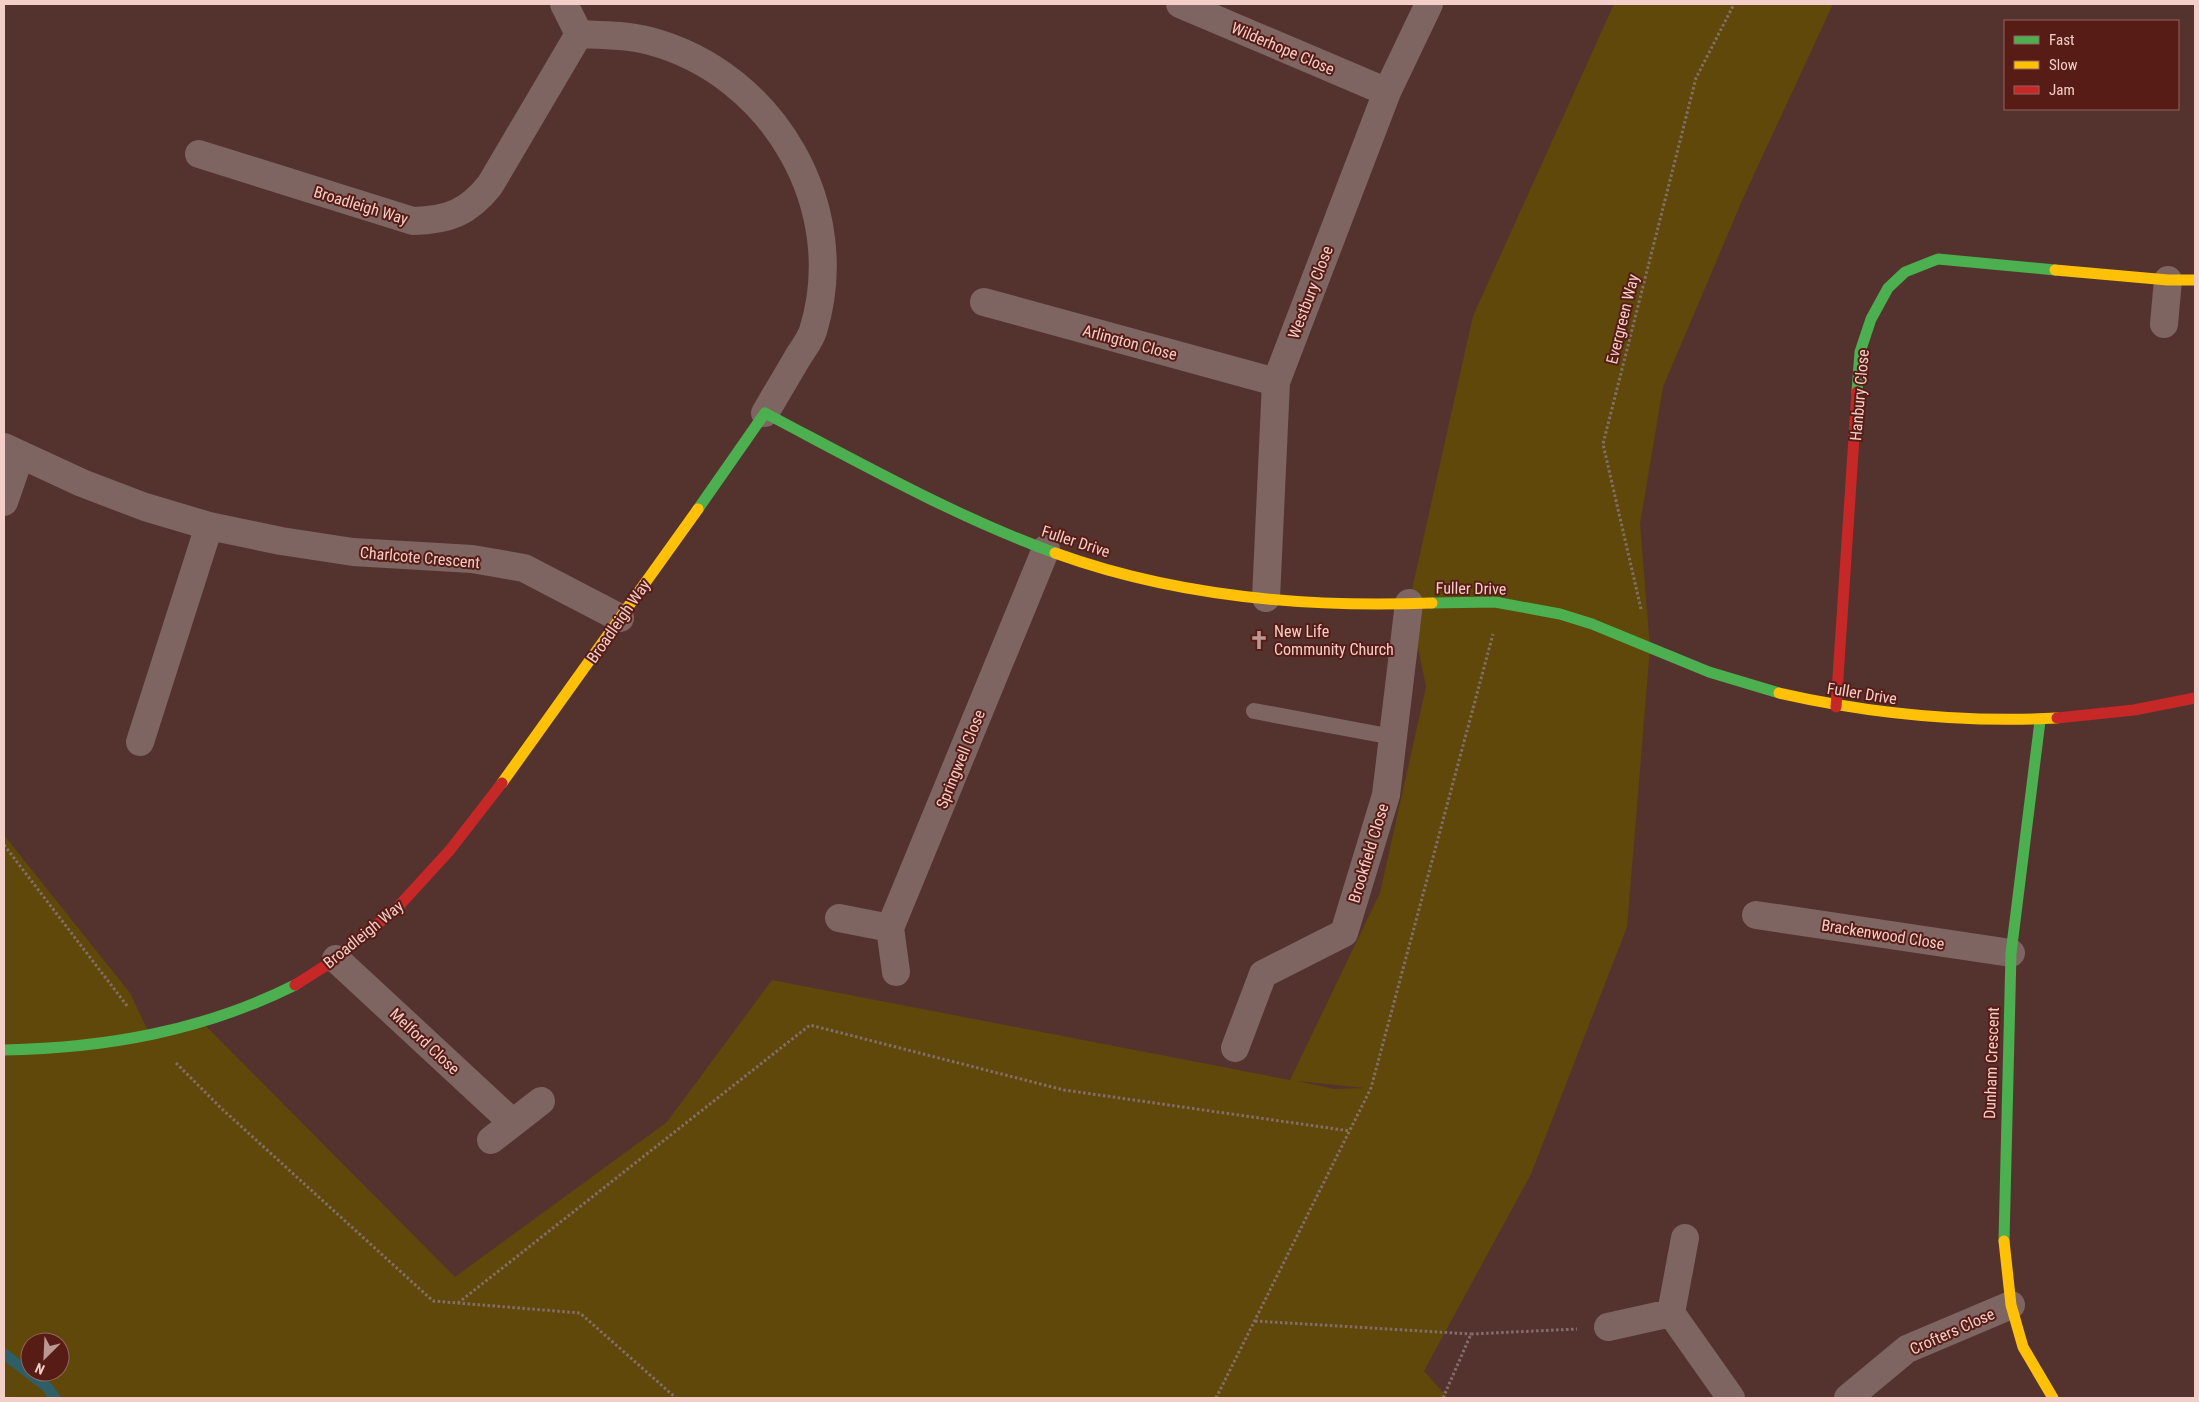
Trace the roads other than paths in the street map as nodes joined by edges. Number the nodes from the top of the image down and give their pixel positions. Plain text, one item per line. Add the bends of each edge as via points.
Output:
1 (564, 4) edge
2 (1180, 4) edge
3 (1429, 4) edge
4 (579, 34) junction
5 (1387, 92) junction
6 (200, 154) dead end
7 (2168, 280) junction
8 (2195, 280) edge
9 (984, 302) dead end
10 (2164, 324) dead end
11 (1276, 382) junction
12 (766, 413) junction
13 (12, 451) edge
14 (4, 502) edge
15 (210, 526) junction
16 (1046, 549) junction
17 (1266, 598) junction
18 (1409, 603) junction
19 (620, 618) junction
20 (2195, 698) edge
21 (1836, 707) junction
22 (1254, 711) dead end
23 (2040, 721) junction
24 (1393, 736) junction
25 (140, 742) dead end
26 (1756, 915) dead end
27 (838, 918) dead end
28 (890, 928) junction
29 (2011, 953) junction
30 (336, 959) junction
31 (896, 972) dead end
32 (1235, 1048) dead end
33 (4, 1050) edge
34 (541, 1101) dead end
35 (514, 1123) junction
36 (491, 1140) dead end
37 (1685, 1238) dead end
38 (2011, 1306) junction
39 (1671, 1313) junction
40 (1608, 1327) road end
41 (1731, 1398) edge
42 (1848, 1398) edge
43 (2052, 1398) edge

1 - 4 street
2 - 5 street, Wilderhope Close
3 - 5 street, Westbury Close
4 - 6 street, Broadleigh Way via 490,185 480,197 453,216 434,221 407,220
4 - 12 street, Broadleigh Way via 615,35 650,41 684,53 716,70 745,91 791,147 815,206 821,238 820,302 812,333
5 - 11 street, Westbury Close
7 - 8 street, Hanbury Close
7 - 10 street
7 - 21 street, Hanbury Close via 1938,259 1906,271 1890,287 1878,304 1860,352
9 - 11 street, Arlington Close
11 - 17 street, Westbury Close
12 - 16 street, Fuller Drive via 896,482 1000,532
12 - 19 street, Broadleigh Way
13 - 14 street, Charlcote Crescent
13 - 15 street, Charlcote Crescent via 145,507
15 - 19 street, Charlcote Crescent via 353,552 472,559 524,568
15 - 25 street
16 - 17 street, Fuller Drive via 1154,581
16 - 28 street, Springwell Close
17 - 18 street, Fuller Drive
18 - 21 street, Fuller Drive via 1501,602 1589,623 1716,674
18 - 24 street, Brookfield Close
19 - 30 street, Broadleigh Way via 452,848 401,905
20 - 23 street, Fuller Drive via 2098,716
21 - 23 street, Fuller Drive via 1933,719
22 - 24 lane
23 - 29 street, Dunham Crescent
24 - 32 street, Brookfield Close via 1386,795 1344,933 1262,974
26 - 29 street, Brackenwood Close
27 - 28 street
28 - 31 street
29 - 38 street, Dunham Crescent via 2004,1181 2004,1244
30 - 33 street, Broadleigh Way via 303,981 254,1004 151,1038 102,1046
30 - 35 street, Melford Close
34 - 35 street
35 - 36 street
37 - 39 street
38 - 42 street, Crofters Close via 1907,1349
38 - 43 street, Dunham Crescent via 2023,1347
39 - 40 street
39 - 41 street

